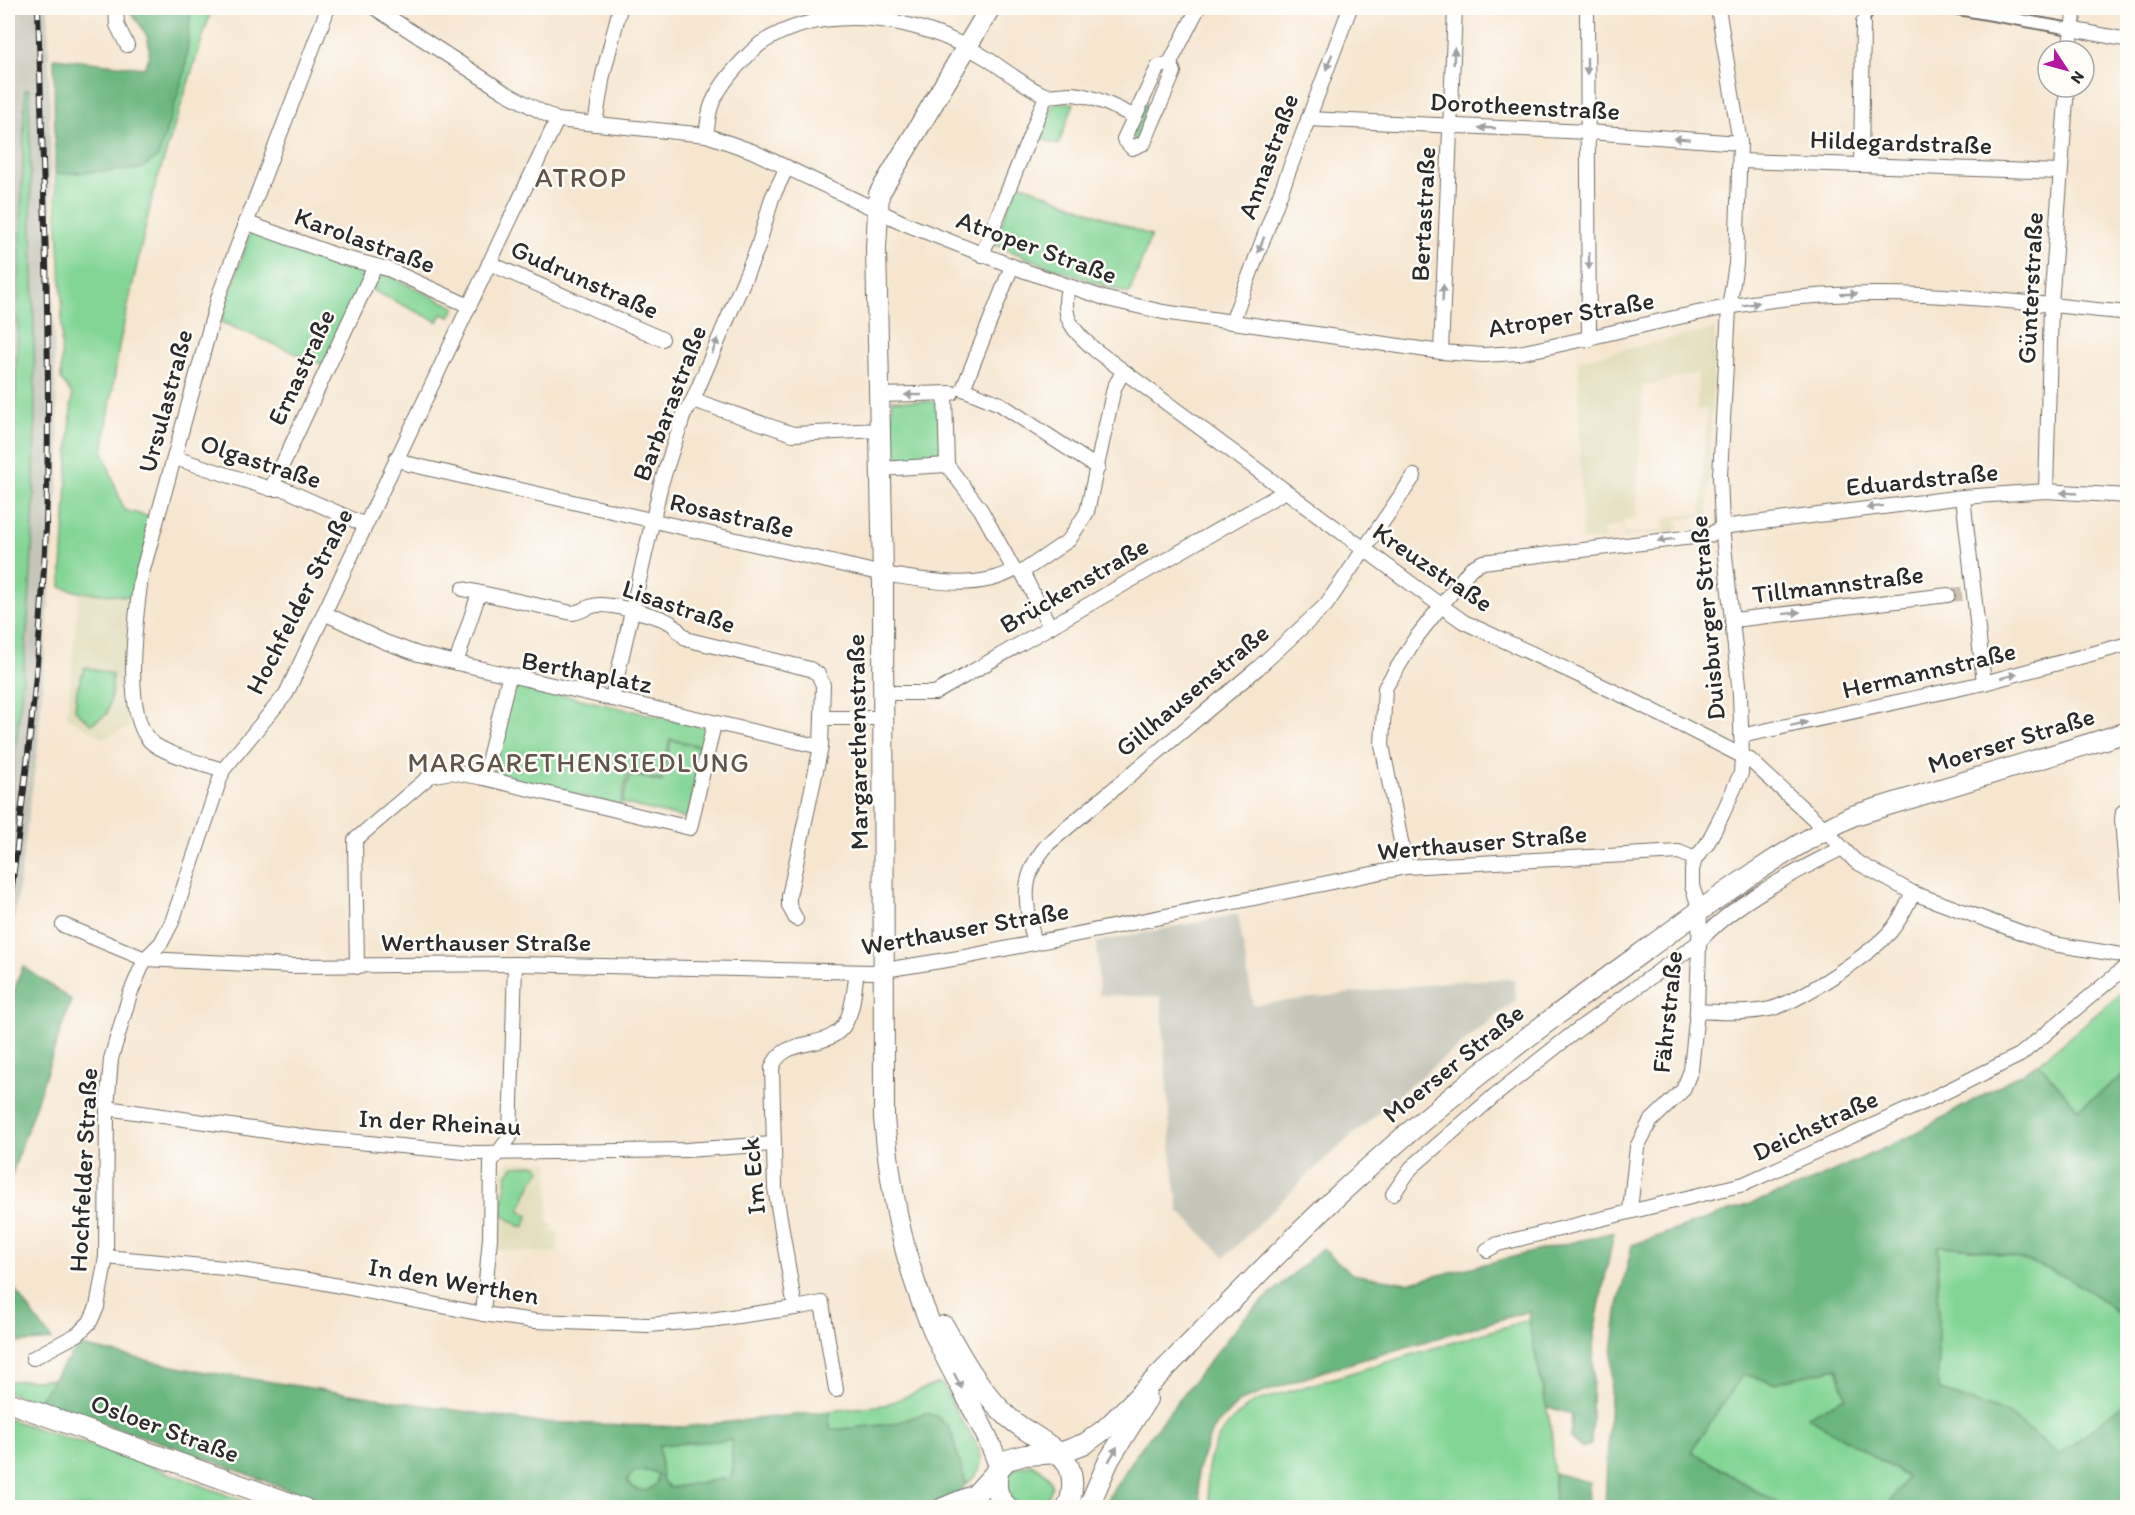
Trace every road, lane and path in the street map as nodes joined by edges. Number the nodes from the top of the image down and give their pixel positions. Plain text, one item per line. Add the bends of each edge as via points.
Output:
1 (116, 8) edge
2 (328, 8) edge
3 (375, 8) edge
4 (620, 8) edge
5 (990, 8) edge
6 (1198, 8) edge
7 (1350, 8) edge
8 (1455, 8) edge
9 (1587, 8) edge
10 (1718, 8) edge
11 (1868, 8) edge
12 (1953, 8) edge
13 (2075, 8) edge
14 (799, 13) edge
15 (1863, 22) joint
16 (2071, 29) junction
17 (2070, 39) edge
18 (2127, 40) edge
19 (128, 45) dead end
20 (966, 46) junction
21 (1170, 63) junction
22 (1046, 96) junction
23 (2066, 99) edge
24 (1133, 116) junction
25 (1308, 119) junction
26 (557, 120) junction
27 (595, 124) junction
28 (1451, 127) junction
29 (1588, 132) junction
30 (706, 135) junction
31 (1740, 142) junction
32 (1740, 161) junction
33 (1861, 164) junction
34 (787, 167) junction
35 (2060, 172) junction
36 (877, 211) junction
37 (245, 222) junction
38 (982, 255) junction
39 (489, 263) junction
40 (375, 266) junction
41 (1012, 266) junction
42 (1068, 287) junction
43 (468, 305) junction
44 (2052, 305) junction
45 (1729, 308) junction
46 (2127, 313) edge
47 (1232, 322) junction
48 (662, 339) dead end
49 (1589, 340) junction
50 (1441, 352) junction
51 (1123, 372) junction
52 (963, 389) junction
53 (880, 395) junction
54 (945, 395) junction
55 (693, 400) junction
56 (880, 430) junction
57 (175, 458) junction
58 (396, 458) junction
59 (947, 465) junction
60 (1098, 468) junction
61 (879, 469) junction
62 (1414, 476) dead end
63 (271, 489) junction
64 (2046, 491) junction
65 (1284, 492) junction
66 (2127, 496) edge
67 (1963, 497) junction
68 (654, 522) junction
69 (365, 525) junction
70 (1722, 527) junction
71 (1364, 550) junction
72 (1018, 571) junction
73 (883, 574) junction
74 (463, 589) dead end
75 (479, 593) junction
76 (1948, 595) tunnel mouth
77 (1440, 605) junction
78 (633, 611) junction
79 (324, 613) junction
80 (1734, 620) junction
81 (1050, 627) junction
82 (2127, 644) edge
83 (456, 663) junction
84 (509, 677) junction
85 (1984, 683) junction
86 (881, 693) junction
87 (612, 699) junction
88 (822, 718) junction
89 (882, 718) junction
90 (714, 724) junction
91 (2127, 732) edge
92 (1741, 736) junction
93 (821, 747) junction
94 (1742, 757) junction
95 (224, 770) junction
96 (484, 778) junction
97 (2127, 810) edge
98 (1832, 837) junction
99 (1695, 860) junction
100 (1406, 867) junction
101 (1913, 893) junction
102 (2127, 897) edge
103 (1700, 910) junction
104 (796, 919) dead end
105 (63, 925) dead end
106 (1034, 941) junction
107 (1699, 942) junction
108 (2127, 956) edge
109 (146, 959) junction
110 (515, 964) junction
111 (2127, 965) edge
112 (357, 967) junction
113 (885, 971) junction
114 (857, 972) junction
115 (1697, 1011) junction
116 (107, 1108) junction
117 (773, 1144) junction
118 (501, 1151) junction
119 (1393, 1194) dead end
120 (1630, 1210) junction
121 (1487, 1251) dead end
122 (106, 1257) junction
123 (912, 1269) junction
124 (795, 1308) junction
125 (483, 1314) junction
126 (33, 1358) dead end
127 (1166, 1369) junction
128 (836, 1390) dead end
129 (8, 1402) edge
130 (1060, 1453) junction
131 (1037, 1455) junction
132 (999, 1466) junction
133 (304, 1508) edge
134 (943, 1508) edge
135 (1009, 1508) edge
136 (1056, 1508) edge
137 (1067, 1508) edge
138 (1088, 1508) edge

1 - 19 street via 117,25
2 - 37 street, Ursulastraße
3 - 26 street, Atroper Straße via 494,85
4 - 27 street
5 - 20 main road, Margarethenstraße
6 - 21 street
7 -> 25 street, Annastraße
28 -> 8 street, Bertastraße
9 -> 29 street
10 - 31 street, Duisburger Straße
11 - 15 street
12 - 16 street
13 - 16 street
14 - 20 street via 885,12
14 - 30 street via 737,65 711,104
15 - 33 street
16 - 17 street
16 - 18 street
20 - 22 street
20 - 36 main road, Margarethenstraße via 886,180
21 - 24 street via 1158,67
21 - 24 street via 1174,72 1157,117 1144,143 1132,148 1124,139
22 - 24 street via 1075,94
22 - 38 street
23 - 35 street, Günterstraße
25 - 28 street, Dorotheenstraße
25 -> 47 street, Annastraße
26 - 27 street, Atroper Straße
26 - 39 street, Hochfelder Straße
27 - 30 street, Atroper Straße
29 -> 28 street, Dorotheenstraße
50 -> 28 street, Bertastraße
31 -> 29 street, Dorotheenstraße
29 -> 49 street
30 - 34 street, Atroper Straße
31 - 32 street, Duisburger Straße
32 - 33 street, Hildegardstraße
32 - 45 street, Duisburger Straße via 1736,264
33 - 35 street, Hildegardstraße
34 - 36 street, Atroper Straße
55 -> 34 street, Barbarastraße via 758,247 772,198
35 - 44 street, Günterstraße
36 - 38 street, Atroper Straße
36 - 53 main road, Margarethenstraße
37 - 40 street, Karolastraße
37 - 57 street, Ursulastraße via 219,295
38 - 41 street, Atroper Straße
39 - 43 street, Hochfelder Straße
39 - 48 street, Gudrunstraße
40 - 43 street, Karolastraße
40 - 63 street, Ernastraße
41 - 42 street, Atroper Straße
41 - 52 street
42 - 47 street, Atroper Straße via 1163,312
42 - 51 street, Kreuzstraße via 1064,306 1068,321
43 - 58 street, Hochfelder Straße
45 -> 44 street, Atroper Straße via 1835,295 1925,293
44 - 46 street, Atroper Straße
44 - 64 street, Günterstraße
45 - 49 street, Atroper Straße
45 - 70 street, Duisburger Straße via 1720,475
47 - 50 street, Atroper Straße
49 - 50 street, Atroper Straße via 1518,353
51 - 60 street, Rosastraße via 1114,388
51 - 65 street, Kreuzstraße
52 - 54 street
52 - 60 street via 1000,404
54 -> 53 street
53 - 56 main road, Margarethenstraße
54 - 59 street
55 - 56 street via 793,434
55 - 68 street, Barbarastraße via 684,414 661,484
56 - 61 main road, Margarethenstraße
57 - 63 street, Olgastraße
57 - 95 street, Ursulastraße via 141,577 133,697 138,723 151,742
58 - 68 street, Rosastraße
58 - 69 street, Hochfelder Straße
59 - 61 street
59 - 72 street via 981,510
60 - 72 street, Rosastraße via 1087,512 1069,540
61 - 73 main road, Margarethenstraße
62 - 71 street, Gillhausenstraße
63 - 69 street, Olgastraße via 284,489
66 -> 64 street, Eduardstraße
64 - 67 street, Eduardstraße
65 - 71 street, Kreuzstraße
65 - 81 street, Brückenstraße
67 -> 70 street, Eduardstraße
67 - 85 street
68 - 73 street, Rosastraße
68 - 78 street, Barbarastraße
69 - 79 street, Hochfelder Straße
70 -> 77 street, Eduardstraße via 1710,535 1483,562 1466,573
70 - 80 street, Duisburger Straße
71 - 77 street, Kreuzstraße
71 - 106 street, Gillhausenstraße via 1326,605 1036,857 1029,873 1026,904
72 - 73 street, Rosastraße via 973,582
72 - 81 street
73 - 86 main road, Margarethenstraße
74 - 75 street, Lisastraße
75 - 78 street, Lisastraße via 572,613 595,605
75 - 83 street
80 -> 76 street, Tillmannstraße
77 - 94 street, Kreuzstraße via 1464,622 1628,698
77 - 100 street, Eduardstraße via 1385,688 1382,746
78 - 87 street, Barbarastraße
78 - 88 street, Lisastraße via 672,624 680,636 689,640 810,669 818,674 823,685
79 - 83 street via 385,642
79 - 95 street, Hochfelder Straße via 286,694
80 - 92 street, Duisburger Straße
81 - 86 street, Brückenstraße via 935,693
85 -> 82 street, Hermannstraße
83 - 84 street
84 - 87 street, Berthaplatz
84 - 96 street, Berthaplatz
92 -> 85 street, Hermannstraße
86 - 89 main road, Margarethenstraße
87 - 90 street, Berthaplatz
88 - 89 street
88 - 93 street, Lisastraße
89 - 113 main road, Margarethenstraße
90 - 93 street, Berthaplatz
90 - 96 street via 690,828
91 - 98 main road, Moerser Straße via 1911,800
92 - 94 street, Duisburger Straße
93 - 104 street, Lisastraße via 789,896
94 - 98 street, Kreuzstraße via 1750,760
94 - 99 street, Duisburger Straße via 1741,773 1722,815
95 - 109 street, Hochfelder Straße via 172,922 161,943
96 - 112 street via 451,772 430,776 355,840
97 - 102 street via 2122,819
98 - 101 street via 1856,861
98 - 103 main road, Moerser Straße via 1808,842
98 - 107 street, Moerser Straße via 1797,872 1713,926
99 - 100 street, Werthauser Straße via 1679,852
99 - 103 street via 1692,886
100 - 106 street, Werthauser Straße
101 - 108 street via 2053,944
101 - 115 street via 1889,934 1795,998 1749,1013
103 - 107 street, Fährstraße
103 - 127 main road, Moerser Straße via 1515,1044 1416,1127 1333,1201
105 - 109 street, Werthauser Straße
106 - 113 street, Werthauser Straße
107 - 115 street, Fährstraße
107 - 119 street, Moerser Straße via 1494,1096 1411,1168
109 - 112 street, Werthauser Straße
109 - 116 street, Hochfelder Straße via 130,994 111,1059
110 - 112 street, Werthauser Straße
110 - 114 street, Werthauser Straße
110 - 118 street via 510,1137
111 - 120 street, Deichstraße via 2020,1055 1744,1184
113 - 114 street, Werthauser Straße
113 - 123 main road, Margarethenstraße via 884,1118 890,1183 901,1240
114 - 117 street, Im Eck via 851,1010 836,1036 786,1048 775,1057
115 - 120 street, Fährstraße via 1691,1070 1683,1090 1650,1122 1636,1147
116 - 118 street, In der Rheinau via 399,1147 475,1153
116 - 122 street, Hochfelder Straße
117 - 118 street, In der Rheinau via 686,1150
117 - 124 street, Im Eck via 775,1188
118 - 125 street via 491,1161 490,1238
120 - 121 street, Deichstraße via 1498,1244
122 - 125 street, In den Werthen via 291,1278
122 - 126 street, Hochfelder Straße via 97,1307 90,1322 78,1334
123 - 130 main road, Margarethenstraße via 969,1371 986,1393 1018,1426
123 -> 132 main road, Margarethenstraße via 937,1340
124 - 125 street, In den Werthen via 648,1325 535,1321
124 - 128 street via 822,1303
127 - 130 main road, Moerser Straße via 1105,1429 1086,1443
138 -> 127 main road, Moerser Straße via 1109,1460
129 - 133 main road, Osloer Straße
130 - 131 main road, Moerser Straße
130 - 137 main road via 1071,1477
131 - 132 main road, Moerser Straße via 1014,1457
131 - 136 main road via 1058,1471 1061,1485
132 - 134 main road via 975,1495
132 - 135 main road via 998,1495

